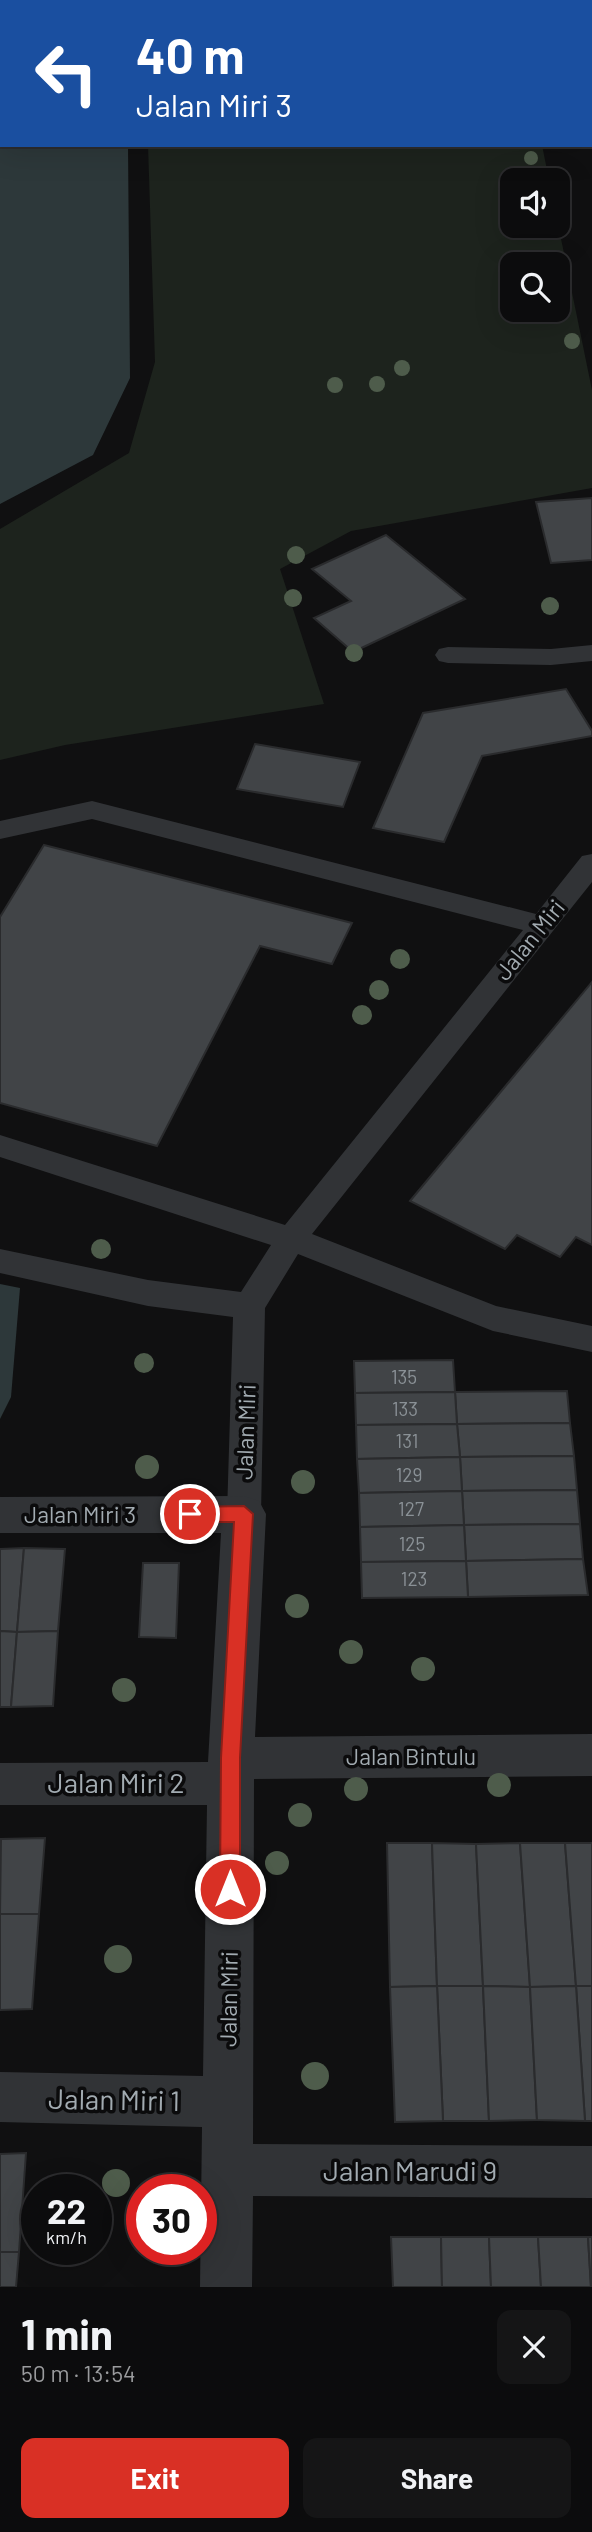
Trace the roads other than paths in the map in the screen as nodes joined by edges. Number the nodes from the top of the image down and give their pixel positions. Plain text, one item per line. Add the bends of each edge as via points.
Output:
1 (592, 653) edge
2 (448, 654) dead end
3 (0, 829) edge
4 (592, 863) edge
5 (542, 925) junction
6 (0, 1146) edge
7 (291, 1239) junction
8 (0, 1261) edge
9 (249, 1306) junction
10 (592, 1339) edge
11 (244, 1514) junction
12 (0, 1515) edge
13 (592, 1755) edge
14 (231, 1771) junction
15 (0, 1784) edge
16 (0, 2097) edge
17 (228, 2102) junction
18 (228, 2170) junction
19 (592, 2172) edge
20 (226, 2287) edge

1 - 2 lane via 551,657
3 - 5 lane via 92,810
4 - 5 lane, Jalan Miri
5 - 7 lane, Jalan Miri
6 - 7 lane
7 - 9 lane, Jalan Miri
7 - 10 lane via 493,1318
8 - 9 lane via 148,1293
9 - 11 lane, Jalan Miri
11 - 12 street, Jalan Miri 3
11 - 14 street, Jalan Miri
13 - 14 street, Jalan Bintulu
14 - 15 street, Jalan Miri 2
14 - 17 street, Jalan Miri
16 - 17 street, Jalan Miri 1
17 - 18 street, Jalan Miri
18 - 19 street, Jalan Marudi 9
18 - 20 street, Jalan Miri

